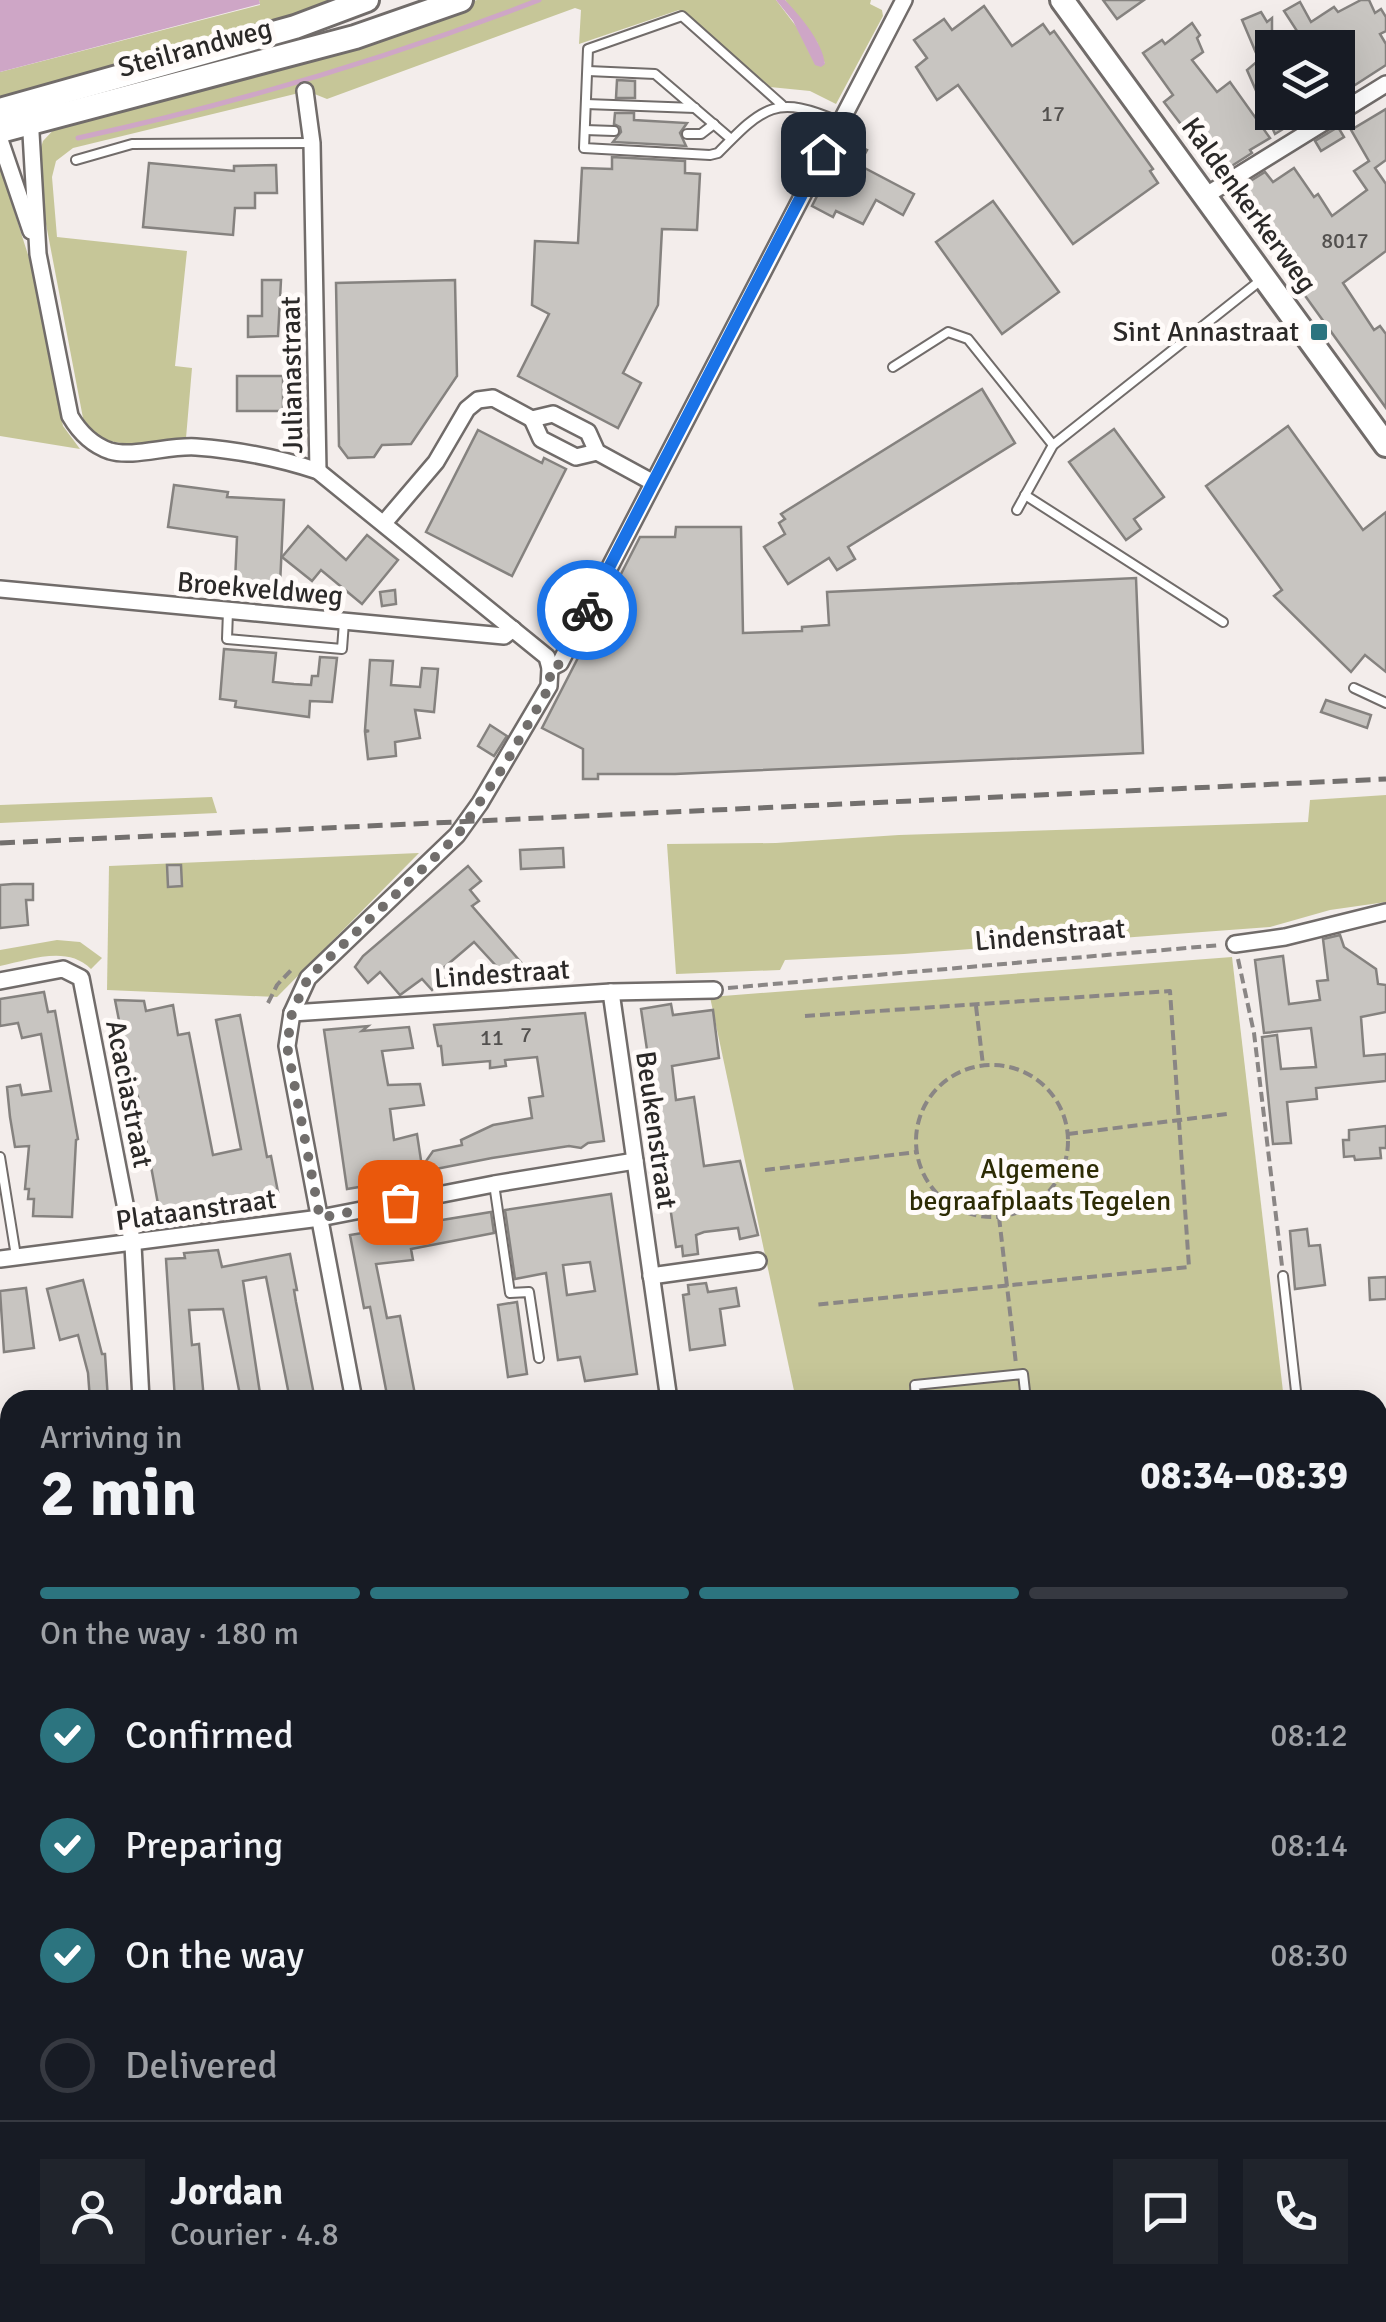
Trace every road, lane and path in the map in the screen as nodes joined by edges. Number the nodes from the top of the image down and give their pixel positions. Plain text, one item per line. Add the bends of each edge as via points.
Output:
1 (368, 0) edge
2 (460, 0) edge
3 (904, 0) edge
4 (1062, 0) edge
5 (588, 70) junction
6 (1386, 84) edge
7 (305, 91) dead end
8 (586, 104) junction
9 (782, 105) junction
10 (696, 108) junction
11 (0, 110) edge
12 (29, 113) junction
13 (840, 122) junction
14 (714, 124) junction
15 (585, 130) junction
16 (614, 131) dead end
17 (0, 132) edge
18 (687, 134) dead end
19 (731, 139) junction
20 (0, 140) edge
21 (312, 143) junction
22 (76, 160) dead end
23 (1205, 196) junction
24 (38, 254) junction
25 (1264, 277) junction
26 (893, 367) dead end
27 (532, 419) junction
28 (1386, 445) edge
29 (1053, 446) junction
30 (596, 452) junction
31 (318, 471) junction
32 (652, 482) junction
33 (1026, 495) junction
34 (1017, 510) dead end
35 (384, 523) junction
36 (0, 588) edge
37 (228, 611) junction
38 (344, 622) junction
39 (1223, 622) dead end
40 (513, 629) junction
41 (550, 668) junction
42 (1354, 688) dead end
43 (1386, 703) edge
44 (1386, 912) edge
45 (1236, 944) junction
46 (0, 981) edge
47 (714, 990) joint
48 (611, 992) junction
49 (976, 1004) junction
50 (292, 1013) junction
51 (805, 1016) dead end
52 (982, 1066) junction
53 (1228, 1114) dead end
54 (1179, 1120) junction
55 (1068, 1134) junction
56 (917, 1152) junction
57 (0, 1157) edge
58 (635, 1161) junction
59 (765, 1170) dead end
60 (494, 1184) junction
61 (999, 1217) junction
62 (320, 1218) junction
63 (132, 1244) junction
64 (8, 1258) edge
65 (758, 1261) dead end
66 (651, 1276) junction
67 (1283, 1276) joint
68 (1007, 1284) junction
69 (814, 1305) dead end
70 (538, 1358) dead end
71 (1017, 1374) junction
72 (140, 1390) edge
73 (352, 1390) edge
74 (668, 1390) edge
75 (915, 1390) edge
76 (1025, 1390) edge
77 (1295, 1390) edge

1 - 12 main road, Steilrandweg
2 - 12 main road, Steilrandweg via 355,37
3 - 13 street
4 - 23 main road, Kaldenkerkerweg
5 - 8 lane
5 - 9 lane via 588,49 682,16
5 - 10 lane via 655,74
6 - 23 street
7 - 21 street, Julianastraat
8 - 10 lane
8 - 15 lane
9 - 13 lane
9 - 19 lane via 759,114
10 - 14 lane
11 - 12 main road, Steilrandweg
12 - 17 main road, Steilrandweg
12 - 24 street
13 - 32 street
14 - 18 lane
14 - 19 lane
15 - 16 lane
15 - 19 lane via 584,148 702,156
20 - 24 street
21 - 22 lane via 132,144
21 - 31 street, Julianastraat
23 - 25 main road, Kaldenkerkerweg
24 - 31 street via 70,416 86,438 126,454 196,447 283,459
25 - 28 main road, Kaldenkerkerweg
25 - 29 lane
26 - 29 lane via 948,332 968,340
27 - 30 street via 541,440 576,457
27 - 30 street via 554,414 588,432
27 - 35 street via 493,398 478,400
29 - 33 lane
30 - 32 street
31 - 35 street, Julianastraat
32 - 41 street via 560,664
33 - 34 lane
33 - 39 lane
35 - 40 street, Julianastraat
36 - 37 street, Broekveldweg
37 - 38 street, Broekveldweg
37 - 38 lane via 227,640 342,649
38 - 40 street, Broekveldweg via 504,636
40 - 41 street, Julianastraat via 547,657
41 - 50 street via 550,686 457,836 308,978
42 - 43 lane
44 - 45 street
45 - 47 path, Lindenstraat
45 - 67 path via 1254,1033
46 - 63 street, Acaciastraat via 63,970 81,978
47 - 48 street, Lindestraat
48 - 50 street, Lindestraat
48 - 58 street, Beukenstraat
49 - 51 path
49 - 52 path
49 - 54 path via 1170,991
50 - 62 street via 287,1046
52 - 55 path via 1030,1074 1056,1100
52 - 56 path via 960,1072 925,1105
53 - 54 path
54 - 55 path
54 - 68 path via 1189,1267
55 - 61 path via 1058,1180 1023,1211
56 - 59 path
56 - 61 path via 924,1174 946,1200 976,1216
57 - 64 lane
58 - 60 street, Plataanstraat
58 - 66 street, Beukenstraat
60 - 62 street, Plataanstraat
60 - 70 lane via 510,1294 529,1292
61 - 68 path
62 - 63 street, Plataanstraat
62 - 73 street
63 - 64 street, Plataanstraat
63 - 72 street, Acaciastraat
65 - 66 street
66 - 74 street, Beukenstraat
67 - 77 lane
68 - 69 path
68 - 71 path
71 - 75 lane via 915,1384
71 - 76 lane via 1023,1374

